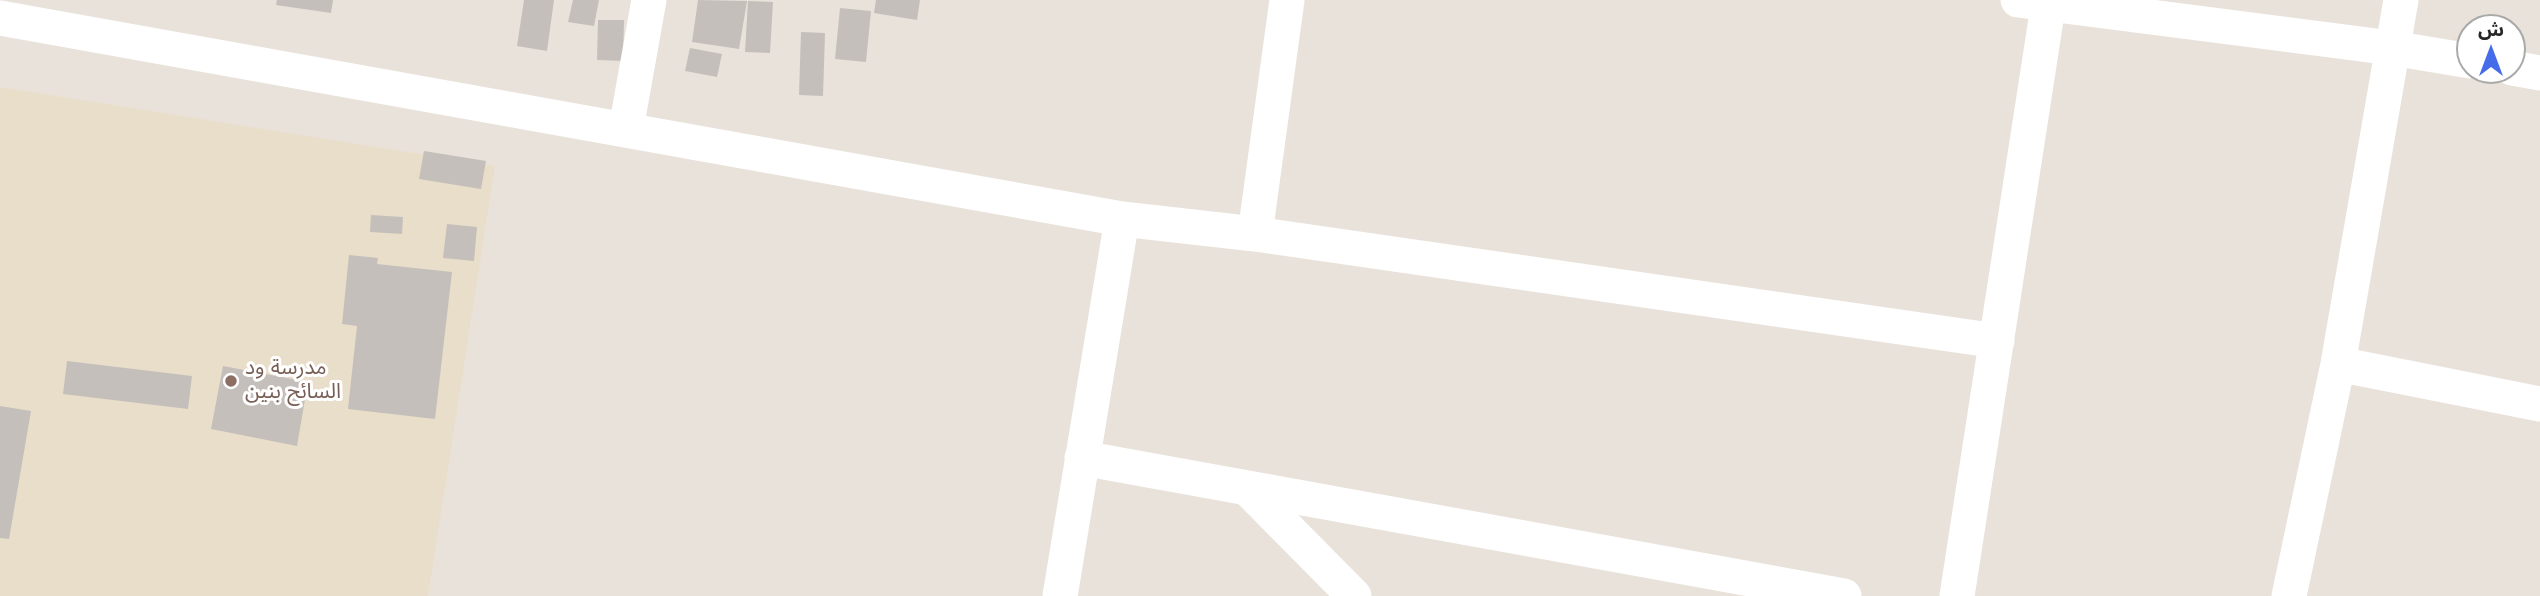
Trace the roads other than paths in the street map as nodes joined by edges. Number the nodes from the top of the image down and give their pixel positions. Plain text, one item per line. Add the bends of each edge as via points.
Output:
1 (649, 0) edge
2 (1287, 0) edge
3 (2401, 0) edge
4 (2039, 2) edge
5 (7, 12) edge
6 (2392, 48) junction
7 (2456, 59) edge
8 (626, 129) junction
9 (1122, 219) junction
10 (1255, 234) junction
11 (1997, 341) junction
12 (2338, 364) junction
13 (2540, 404) edge
14 (1083, 458) junction
15 (1247, 488) junction
16 (1060, 596) edge
17 (1354, 596) edge
18 (1844, 596) edge
19 (1957, 596) edge
20 (2289, 596) edge

1 - 8 street
2 - 10 street
3 - 6 street
4 - 6 street
4 - 11 street
5 - 8 street
6 - 7 street
6 - 12 street
8 - 9 street
9 - 10 street
9 - 14 street
10 - 11 street
11 - 19 street
12 - 13 street
12 - 20 street
14 - 15 street
14 - 16 street
15 - 17 street
15 - 18 street

